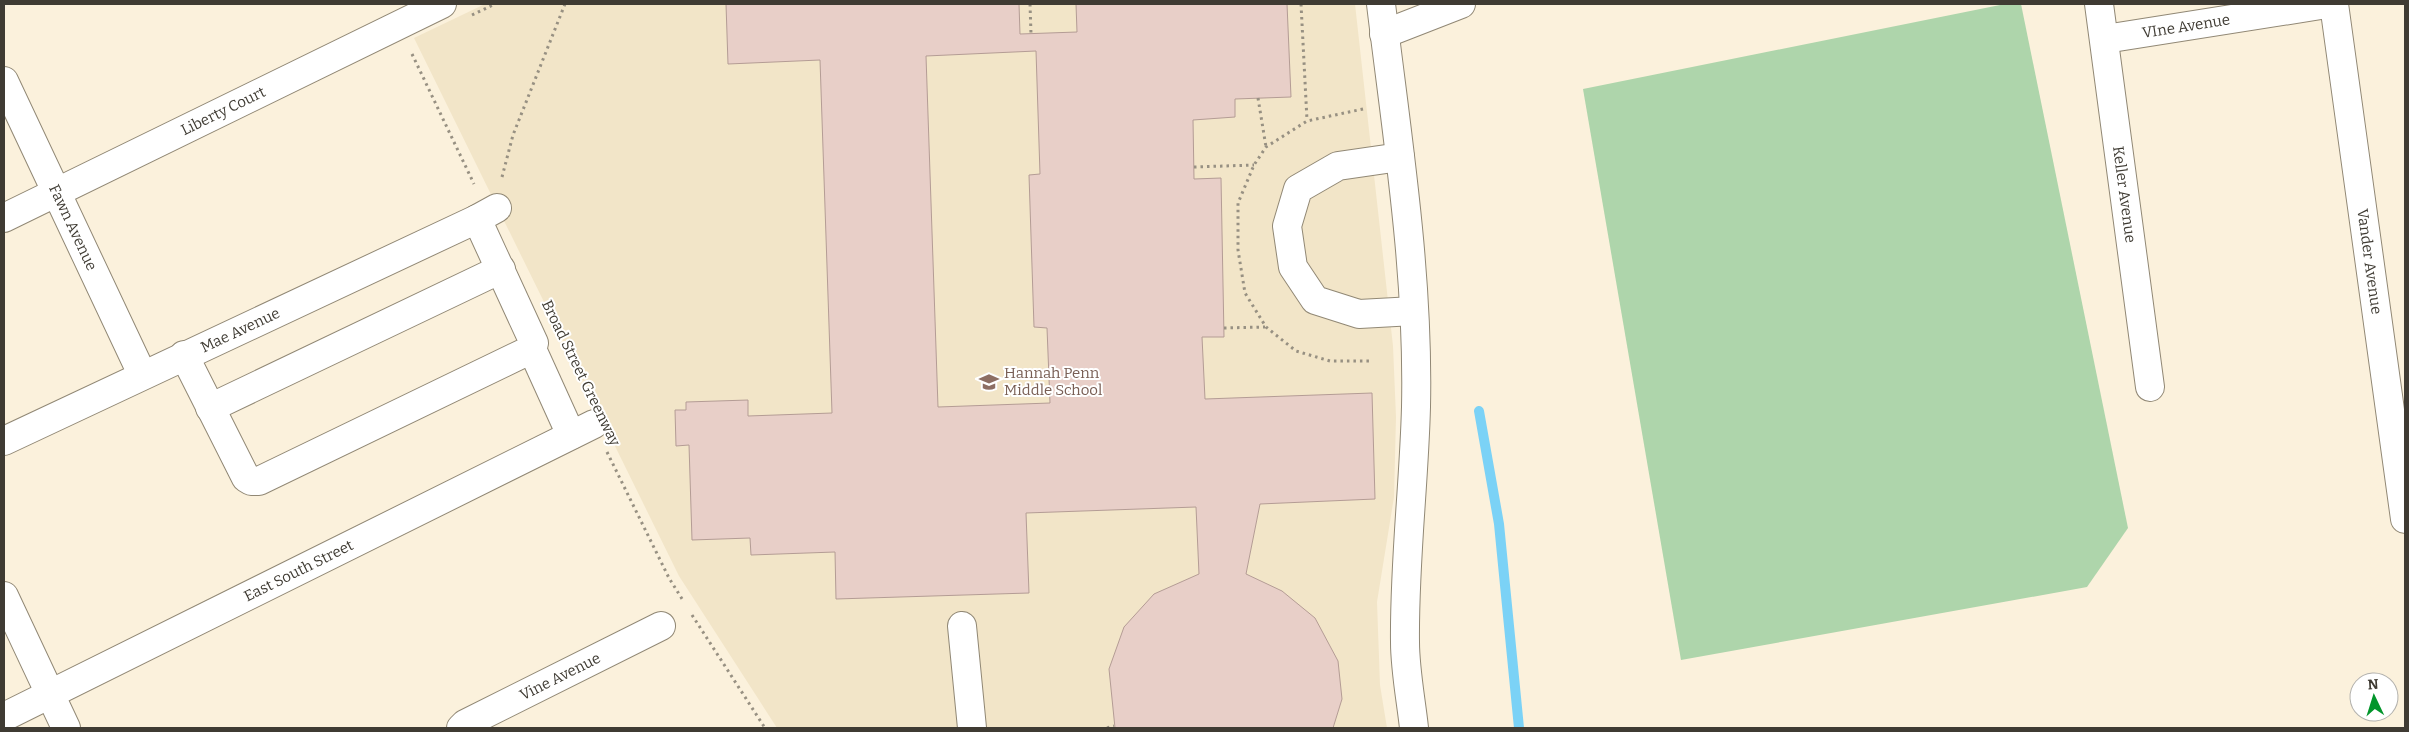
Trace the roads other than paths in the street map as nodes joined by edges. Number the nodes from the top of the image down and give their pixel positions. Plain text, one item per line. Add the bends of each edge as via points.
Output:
1 (442, 4) edge
2 (1381, 4) edge
3 (1461, 4) edge
4 (2099, 4) edge
5 (2327, 4) edge
6 (2334, 4) edge
7 (1384, 34) junction
8 (2105, 39) junction
9 (4, 81) edge
10 (1400, 157) junction
11 (58, 192) junction
12 (4, 218) edge
13 (501, 269) junction
14 (1414, 311) junction
15 (532, 349) junction
16 (184, 355) junction
17 (142, 374) junction
18 (2150, 387) dead end
19 (210, 408) junction
20 (4, 441) edge
21 (2405, 519) edge
22 (4, 596) edge
23 (661, 626) dead end
24 (962, 626) dead end
25 (51, 694) junction
26 (4, 717) edge
27 (66, 728) edge
28 (461, 728) edge
29 (972, 728) edge
30 (1414, 728) edge

1 - 11 street, Liberty Court
2 - 7 street
3 - 7 street
4 - 8 street, Keller Avenue
5 - 8 street, VIne Avenue
6 - 21 street, Vander Avenue
7 - 10 street
8 - 18 street, Keller Avenue
9 - 11 street, Fawn Avenue
10 - 14 street
10 - 14 street via 1338,166 1298,189 1287,226 1293,267 1315,300 1359,314
11 - 12 street, Liberty Court
11 - 17 street, Fawn Avenue
13 - 15 street via 534,343
13 - 16 street, Mae Avenue via 487,214
13 - 19 street
14 - 30 street via 1416,407 1405,644
15 - 19 street via 259,481 246,478
15 - 25 street, East South Street via 582,430
16 - 17 street, Mae Avenue
16 - 19 street
17 - 20 street, Mae Avenue
22 - 25 street
23 - 28 street, Vine Avenue
24 - 29 street
25 - 26 street, East South Street
25 - 27 street

